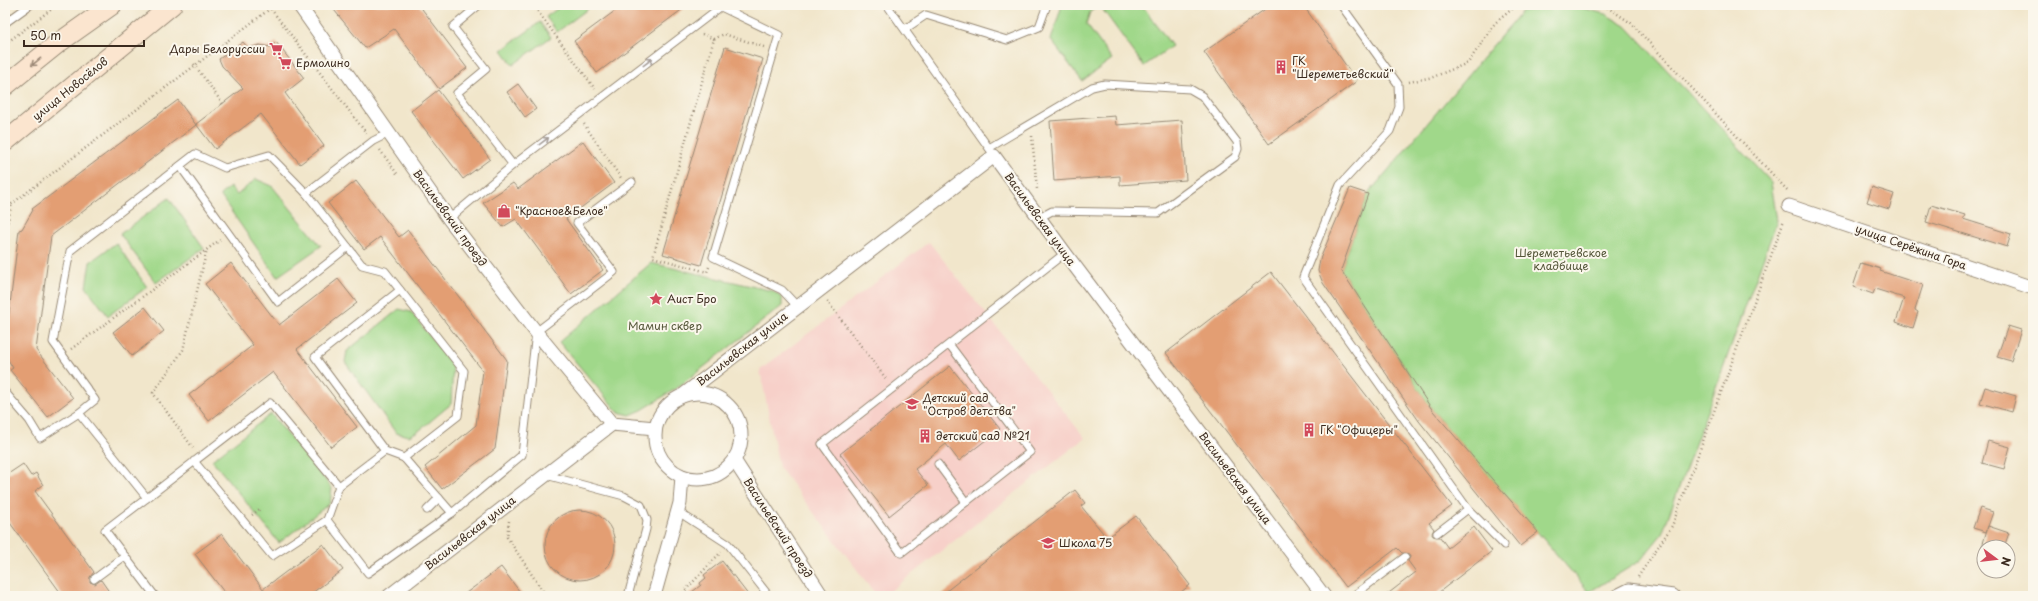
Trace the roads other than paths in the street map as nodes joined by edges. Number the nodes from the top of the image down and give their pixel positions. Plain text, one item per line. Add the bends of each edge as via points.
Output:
1 (30, 5) edge
2 (112, 5) edge
3 (172, 5) edge
4 (299, 5) edge
5 (478, 5) edge
6 (888, 5) edge
7 (1047, 5) edge
8 (1341, 5) edge
9 (722, 6) edge
10 (5, 23) edge
11 (905, 30) junction
12 (5, 86) edge
13 (389, 133) junction
14 (5, 142) edge
15 (992, 152) junction
16 (513, 165) junction
17 (180, 166) junction
18 (629, 184) road end
19 (306, 193) junction
20 (1789, 206) road end
21 (449, 218) junction
22 (1039, 218) junction
23 (348, 247) junction
24 (1065, 253) junction
25 (2033, 288) edge
26 (400, 290) junction
27 (797, 306) junction
28 (536, 332) junction
29 (949, 344) junction
30 (5, 392) edge
31 (682, 396) junction
32 (79, 413) junction
33 (612, 424) junction
34 (655, 428) junction
35 (385, 451) junction
36 (197, 458) junction
37 (404, 458) junction
38 (734, 460) junction
39 (938, 464) dead end
40 (546, 475) junction
41 (682, 476) junction
42 (340, 486) junction
43 (147, 498) junction
44 (439, 498) junction
45 (966, 502) junction
46 (1468, 509) junction
47 (427, 510) dead end
48 (677, 511) junction
49 (452, 513) junction
50 (327, 520) junction
51 (1437, 533) dead end
52 (1504, 545) dead end
53 (125, 556) junction
54 (1405, 557) dead end
55 (94, 579) dead end
56 (155, 596) edge
57 (389, 596) edge
58 (628, 596) edge
59 (654, 596) edge
60 (769, 596) edge
61 (822, 596) edge
62 (1324, 596) edge
63 (1353, 596) edge
64 (1617, 596) edge
65 (1673, 596) edge

1 - 10 lane
2 -> 12 main road via 57,44
3 - 14 main road, улица Новосёлов
4 - 13 street, Васильевский проезд
5 - 16 lane via 453,26 486,69 457,93
6 - 11 lane
7 - 11 lane via 1039,27 1007,40 931,16 920,18
8 - 46 lane via 1398,84 1399,107 1390,131 1340,184 1303,277
16 -> 9 lane
9 - 27 lane via 779,35 713,257 782,290
11 - 15 lane
13 - 19 lane via 373,142
13 - 21 street, Васильевский проезд
15 - 22 street, Васильевская улица
15 - 22 lane via 1031,124 1099,84 1190,89 1202,96 1237,142 1235,157 1158,213 1052,211
15 - 27 street, Васильевская улица
16 - 21 lane
17 - 19 lane via 196,154 225,168 269,155
17 - 23 lane via 278,302
17 - 32 lane via 70,251 53,342 95,400
18 - 28 lane via 577,223 614,272
19 - 23 lane
20 - 25 street, улица Серёжина Гора
21 - 28 street, Васильевский проезд
22 - 24 street, Васильевская улица
23 - 26 lane via 362,265 385,271
24 - 29 lane
24 - 62 street, Васильевская улица
26 - 35 lane via 315,357
26 - 37 lane via 464,371 458,416
27 - 31 street, Васильевская улица
28 - 33 street, Васильевский проезд
28 - 49 lane via 522,455
29 - 45 lane via 1030,452
29 - 45 lane via 822,444 901,553
30 - 32 lane via 29,420 40,438
31 - 34 street via 670,403 660,415
31 - 38 street via 695,393 709,394 721,399 731,408 741,432 740,446
32 - 43 lane
33 - 34 street
33 - 40 street, Васильевская улица
34 - 41 street via 660,457 670,469
35 - 37 lane
35 - 42 lane
36 - 42 lane via 270,403
36 - 43 lane
36 - 50 lane via 272,556
37 - 44 lane
38 - 41 street via 724,470 711,477 697,479
38 - 61 street, Васильевский проезд
39 - 45 lane
40 - 57 street, Васильевская улица
40 - 58 lane via 624,496 641,505 647,520
41 - 48 street
42 - 50 lane
43 - 53 lane via 105,530
44 - 47 lane
44 - 49 lane
46 - 51 lane
46 - 52 lane
48 - 59 street
48 - 60 lane via 728,544
49 - 50 lane via 368,573
53 - 55 lane
53 - 56 lane
54 - 63 lane
64 - 65 street via 1629,590

